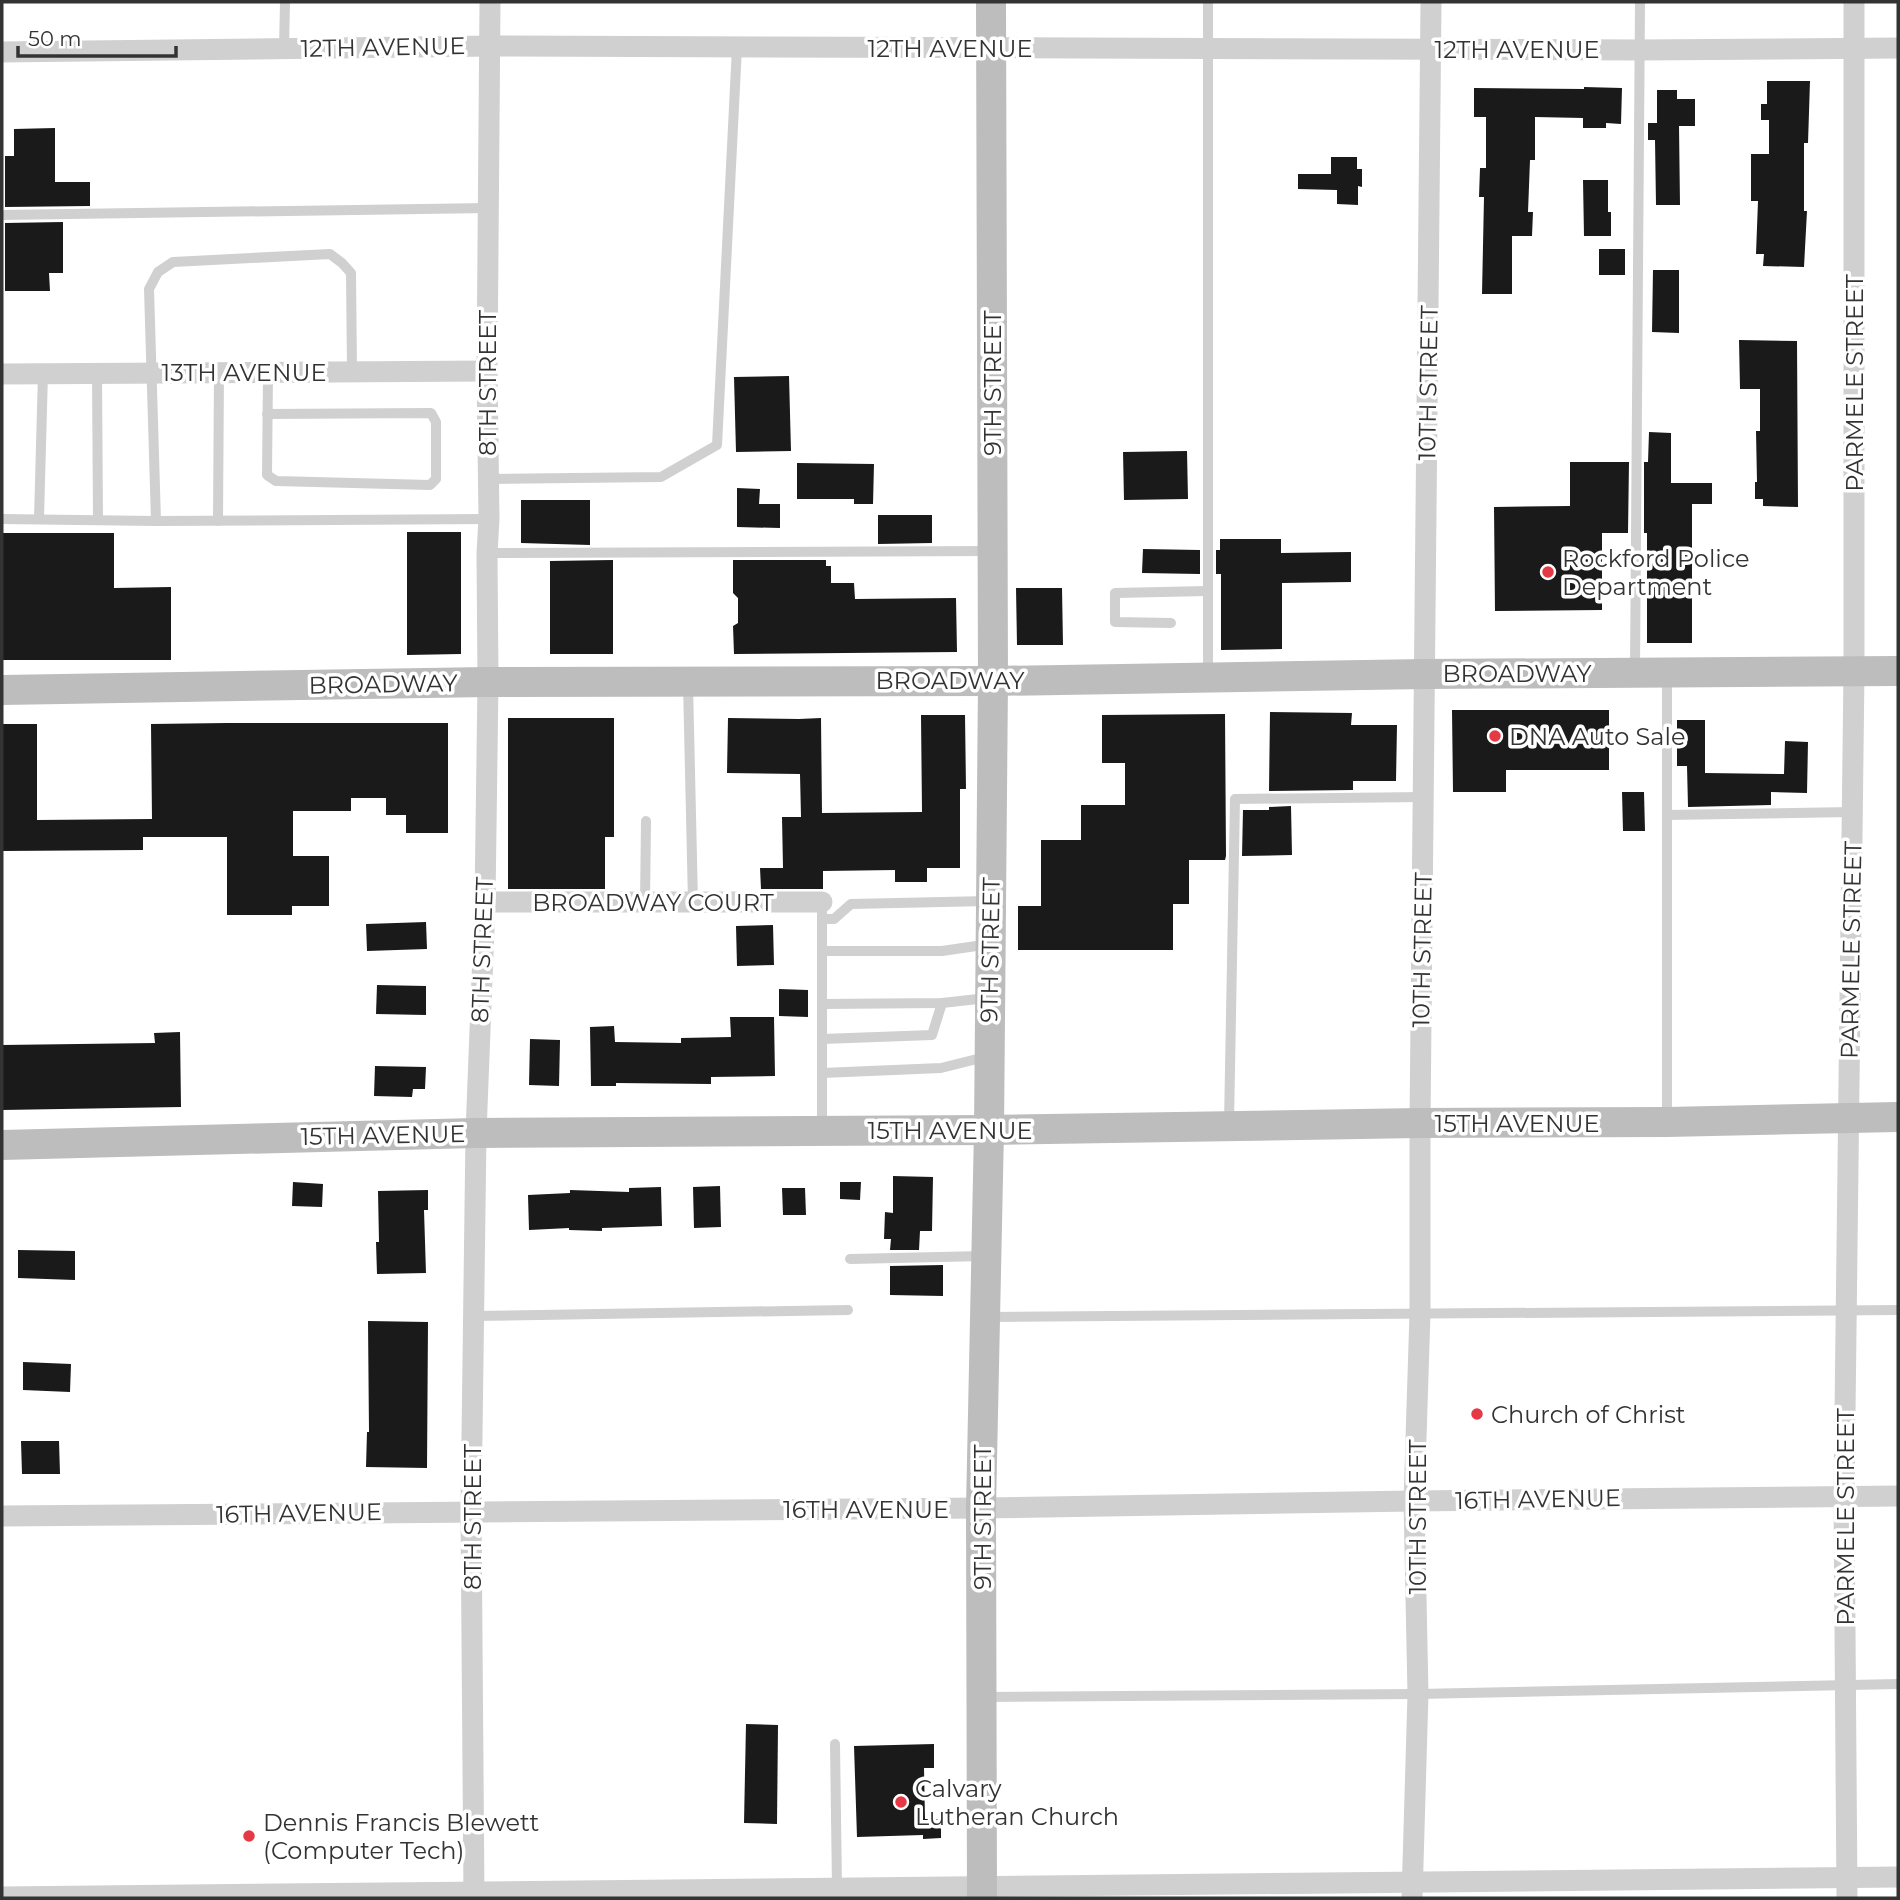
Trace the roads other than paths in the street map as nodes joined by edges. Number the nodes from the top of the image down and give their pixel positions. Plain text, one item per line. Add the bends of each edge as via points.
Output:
1 (285, 2) edge
2 (490, 2) edge
3 (991, 2) edge
4 (1208, 2) edge
5 (1431, 2) edge
6 (1640, 2) edge
7 (1854, 2) edge
8 (491, 46) junction
9 (737, 47) junction
10 (284, 48) junction
11 (990, 48) junction
12 (1207, 48) junction
13 (1431, 48) junction
14 (1854, 48) junction
15 (1898, 48) edge
16 (1640, 50) junction
17 (2, 52) edge
18 (489, 208) junction
19 (2, 215) edge
20 (352, 371) junction
21 (487, 371) junction
22 (219, 372) junction
23 (268, 372) junction
24 (43, 373) junction
25 (97, 373) junction
26 (152, 373) junction
27 (2, 374) edge
28 (267, 414) junction
29 (487, 478) junction
30 (39, 518) junction
31 (2, 519) edge
32 (489, 519) junction
33 (98, 520) junction
34 (156, 522) junction
35 (218, 522) junction
36 (993, 551) junction
37 (487, 553) junction
38 (1208, 591) junction
39 (1171, 623) dead end
40 (1854, 671) junction
41 (1898, 671) edge
42 (1634, 672) junction
43 (1667, 672) junction
44 (1426, 674) junction
45 (1208, 677) junction
46 (688, 681) junction
47 (993, 681) junction
48 (488, 682) junction
49 (2, 690) edge
50 (1424, 797) junction
51 (1852, 812) junction
52 (1667, 815) junction
53 (646, 821) dead end
54 (991, 901) junction
55 (485, 902) junction
56 (645, 902) junction
57 (693, 902) junction
58 (822, 911) junction
59 (990, 944) junction
60 (822, 951) junction
61 (990, 998) junction
62 (942, 1003) junction
63 (822, 1004) junction
64 (822, 1039) junction
65 (989, 1055) junction
66 (822, 1073) junction
67 (1898, 1117) edge
68 (1849, 1118) junction
69 (1667, 1122) junction
70 (1420, 1124) junction
71 (1229, 1126) junction
72 (822, 1130) junction
73 (989, 1130) junction
74 (475, 1133) junction
75 (2, 1145) edge
76 (986, 1256) junction
77 (850, 1259) dead end
78 (848, 1310) dead end
79 (1898, 1310) edge
80 (1846, 1311) junction
81 (1420, 1313) junction
82 (473, 1316) junction
83 (985, 1317) junction
84 (1844, 1496) junction
85 (1898, 1496) edge
86 (1414, 1501) junction
87 (981, 1508) junction
88 (471, 1511) junction
89 (2, 1516) edge
90 (1898, 1684) edge
91 (1846, 1685) junction
92 (1418, 1694) junction
93 (981, 1697) junction
94 (835, 1744) dead end
95 (1898, 1877) edge
96 (837, 1888) junction
97 (1847, 1888) edge
98 (1413, 1890) edge
99 (1162, 1891) edge
100 (982, 1892) edge
101 (474, 1895) edge
102 (2, 1896) edge

1 - 10 lane
2 - 8 street, 8TH STREET
3 - 11 street, 9TH STREET
4 - 12 lane
5 - 13 street, 10TH STREET
6 - 16 lane
7 - 14 street, PARMELE STREET
8 - 9 street, 12TH AVENUE
8 - 10 street, 12TH AVENUE
8 - 18 street, 8TH STREET
9 - 11 street, 12TH AVENUE
9 - 29 lane via 717,445 661,477
10 - 17 street, 12TH AVENUE
11 - 12 street, 12TH AVENUE
11 - 36 street, 9TH STREET
12 - 13 street, 12TH AVENUE
12 - 38 lane
13 - 16 street, 12TH AVENUE
13 - 44 street, 10TH STREET
14 - 15 street, 12TH AVENUE
14 - 16 street, 12TH AVENUE
14 - 40 street, PARMELE STREET
16 - 42 lane
18 - 19 lane
18 - 21 street, 8TH STREET
20 - 21 street, 13TH AVENUE
20 - 23 street, 13TH AVENUE
20 - 26 lane via 351,273 330,254 173,262 158,272 149,289
21 - 29 street, 8TH STREET
22 - 23 street, 13TH AVENUE
22 - 26 street, 13TH AVENUE
22 - 35 lane
23 - 28 lane
24 - 25 street, 13TH AVENUE
24 - 27 street, 13TH AVENUE
24 - 30 lane
25 - 26 street, 13TH AVENUE
25 - 33 lane
26 - 34 lane
28 - 28 lane via 267,475 276,481 430,485 436,479 436,422 431,413
29 - 32 street, 8TH STREET
30 - 31 lane
30 - 33 lane
32 - 35 lane
32 - 37 street, 8TH STREET
33 - 34 lane
34 - 35 lane
36 - 37 lane
36 - 47 street, 9TH STREET
37 - 48 street, 8TH STREET
38 - 39 lane via 1115,593 1115,622
38 - 45 lane
40 - 41 street, BROADWAY
40 - 43 street, BROADWAY
40 - 51 street, PARMELE STREET
42 - 43 street, BROADWAY
42 - 44 street, BROADWAY
43 - 52 lane
44 - 45 street, BROADWAY
44 - 50 street, 10TH STREET
45 - 47 street, BROADWAY
46 - 47 street, BROADWAY
46 - 48 street, BROADWAY
46 - 57 lane
47 - 54 street, 9TH STREET
48 - 49 street, BROADWAY
48 - 55 street, 8TH STREET
50 - 70 street, 10TH STREET
50 - 71 lane via 1235,799
51 - 52 lane
51 - 68 street, PARMELE STREET
52 - 69 lane
53 - 56 lane
54 - 58 lane via 852,904 834,919
54 - 59 street, 9TH STREET
55 - 56 street, BROADWAY COURT
55 - 74 street, 8TH STREET
56 - 57 street, BROADWAY COURT
57 - 58 street, BROADWAY COURT
58 - 60 lane
59 - 60 lane via 943,951
59 - 61 street, 9TH STREET
60 - 63 lane
61 - 62 lane
61 - 65 street, 9TH STREET
62 - 63 lane
62 - 64 lane via 932,1035
63 - 64 lane
64 - 66 lane
65 - 66 lane via 942,1068
65 - 73 street, 9TH STREET
66 - 72 lane
67 - 68 street, 15TH AVENUE
68 - 69 street, 15TH AVENUE
68 - 80 street, PARMELE STREET
69 - 70 street, 15TH AVENUE
70 - 71 street, 15TH AVENUE
70 - 81 street, 10TH STREET
71 - 73 street, 15TH AVENUE
72 - 73 street, 15TH AVENUE
72 - 74 street, 15TH AVENUE
73 - 76 street, 9TH STREET
74 - 75 street, 15TH AVENUE
74 - 82 street, 8TH STREET
76 - 77 lane
76 - 83 street, 9TH STREET
78 - 82 lane
79 - 80 lane
80 - 81 lane
80 - 84 street, PARMELE STREET
81 - 83 lane
81 - 86 street, 10TH STREET
82 - 88 street, 8TH STREET
83 - 87 street, 9TH STREET
84 - 85 street, 16TH AVENUE
84 - 86 street, 16TH AVENUE
84 - 91 street, PARMELE STREET
86 - 87 street, 16TH AVENUE
86 - 92 street, 10TH STREET
87 - 88 street, 16TH AVENUE
87 - 93 street, 9TH STREET
88 - 89 street, 16TH AVENUE
88 - 101 street, 8TH STREET
90 - 91 lane
91 - 92 lane
91 - 97 street, PARMELE STREET
92 - 93 lane
92 - 98 street, 10TH STREET
93 - 100 street, 9TH STREET
94 - 96 lane
95 - 97 street
96 - 100 street
96 - 101 street
97 - 98 street
98 - 99 street
99 - 100 street
101 - 102 street

